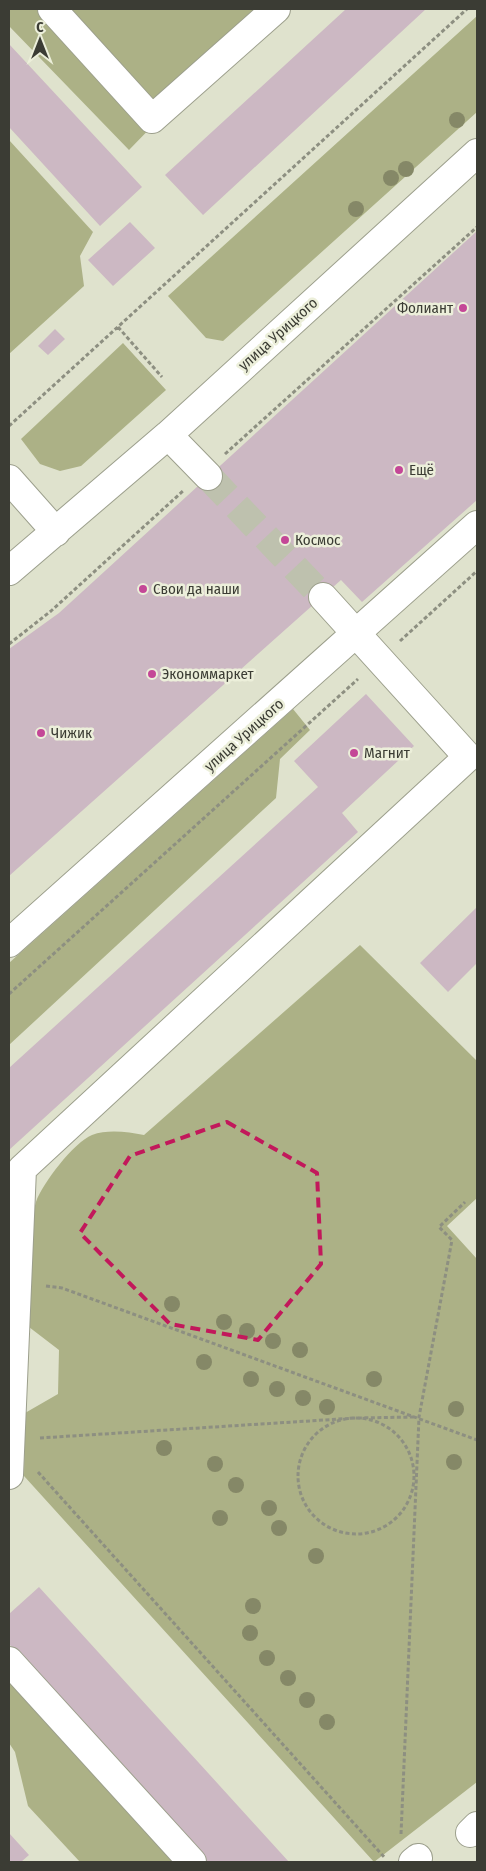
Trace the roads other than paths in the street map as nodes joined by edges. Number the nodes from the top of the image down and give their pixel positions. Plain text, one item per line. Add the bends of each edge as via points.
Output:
1 (52, 9) edge
2 (276, 9) edge
3 (477, 153) edge
4 (168, 435) junction
5 (206, 474) tunnel mouth
6 (9, 479) edge
7 (477, 525) edge
8 (56, 532) junction
9 (9, 571) edge
10 (322, 597) tunnel mouth
11 (355, 635) junction
12 (9, 943) edge
13 (12, 1281) edge
14 (9, 1440) edge
15 (9, 1475) edge
16 (9, 1661) edge
17 (192, 1862) edge

1 - 2 street via 152,119
3 - 4 street, улица Урицкого
4 - 5 street
4 - 8 street, улица Урицкого
6 - 8 street
7 - 11 street, улица Урицкого
8 - 9 street, улица Урицкого
10 - 11 street
11 - 12 street, улица Урицкого
11 - 13 street via 468,757 22,1169
13 - 14 street
14 - 15 street
16 - 17 street

